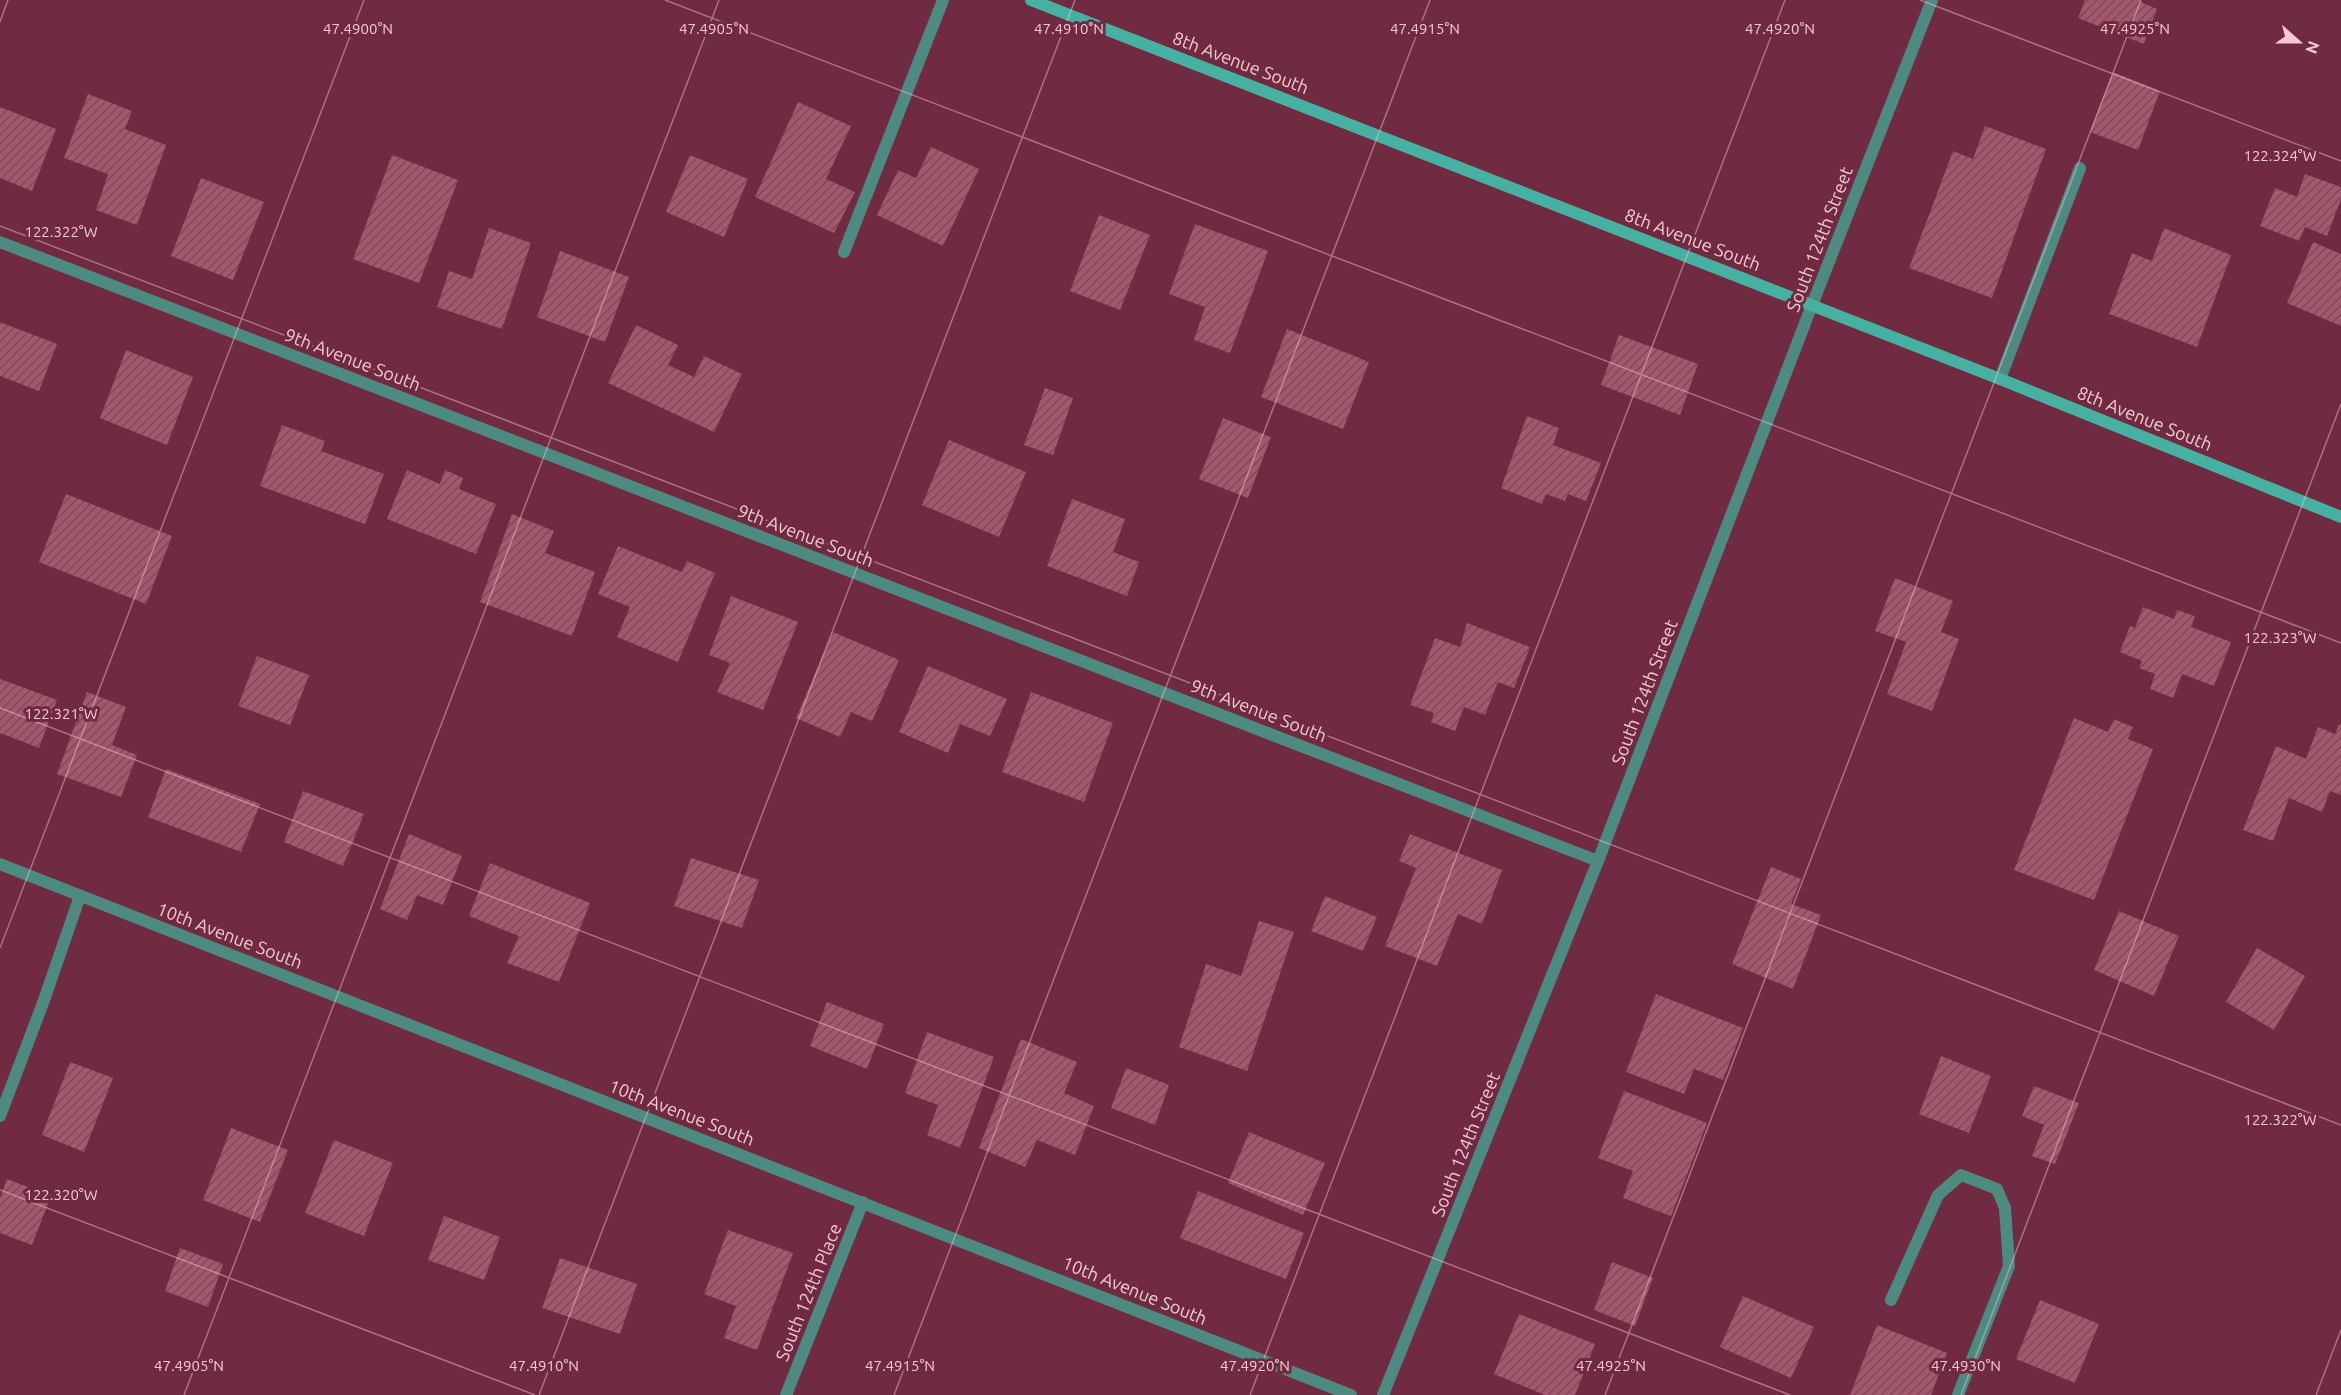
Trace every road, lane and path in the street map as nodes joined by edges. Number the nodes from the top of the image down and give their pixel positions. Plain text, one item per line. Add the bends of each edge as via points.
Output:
1 (943, 0) edge
2 (1031, 0) edge
3 (1932, 0) edge
4 (2080, 168) dead end
5 (0, 242) edge
6 (844, 252) dead end
7 (1812, 305) junction
8 (2000, 379) junction
9 (2341, 517) edge
10 (1598, 861) junction
11 (0, 864) edge
12 (80, 896) junction
13 (0, 1116) edge
14 (863, 1202) junction
15 (1891, 1300) dead end
16 (786, 1395) edge
17 (1351, 1395) edge
18 (1383, 1395) edge
19 (1958, 1395) edge

1 - 6 street
2 - 7 street, 8th Avenue South
3 - 7 street, South 124th Street
4 - 8 street
5 - 10 street, 9th Avenue South
7 - 8 street, 8th Avenue South
7 - 10 street, South 124th Street
8 - 9 street, 8th Avenue South
10 - 18 street, South 124th Street
11 - 12 street, 10th Avenue South
12 - 13 street
12 - 14 street, 10th Avenue South
14 - 16 street, South 124th Place
14 - 17 street, 10th Avenue South
15 - 19 street via 1938,1195 1961,1175 1997,1189 2005,1208 2009,1266

